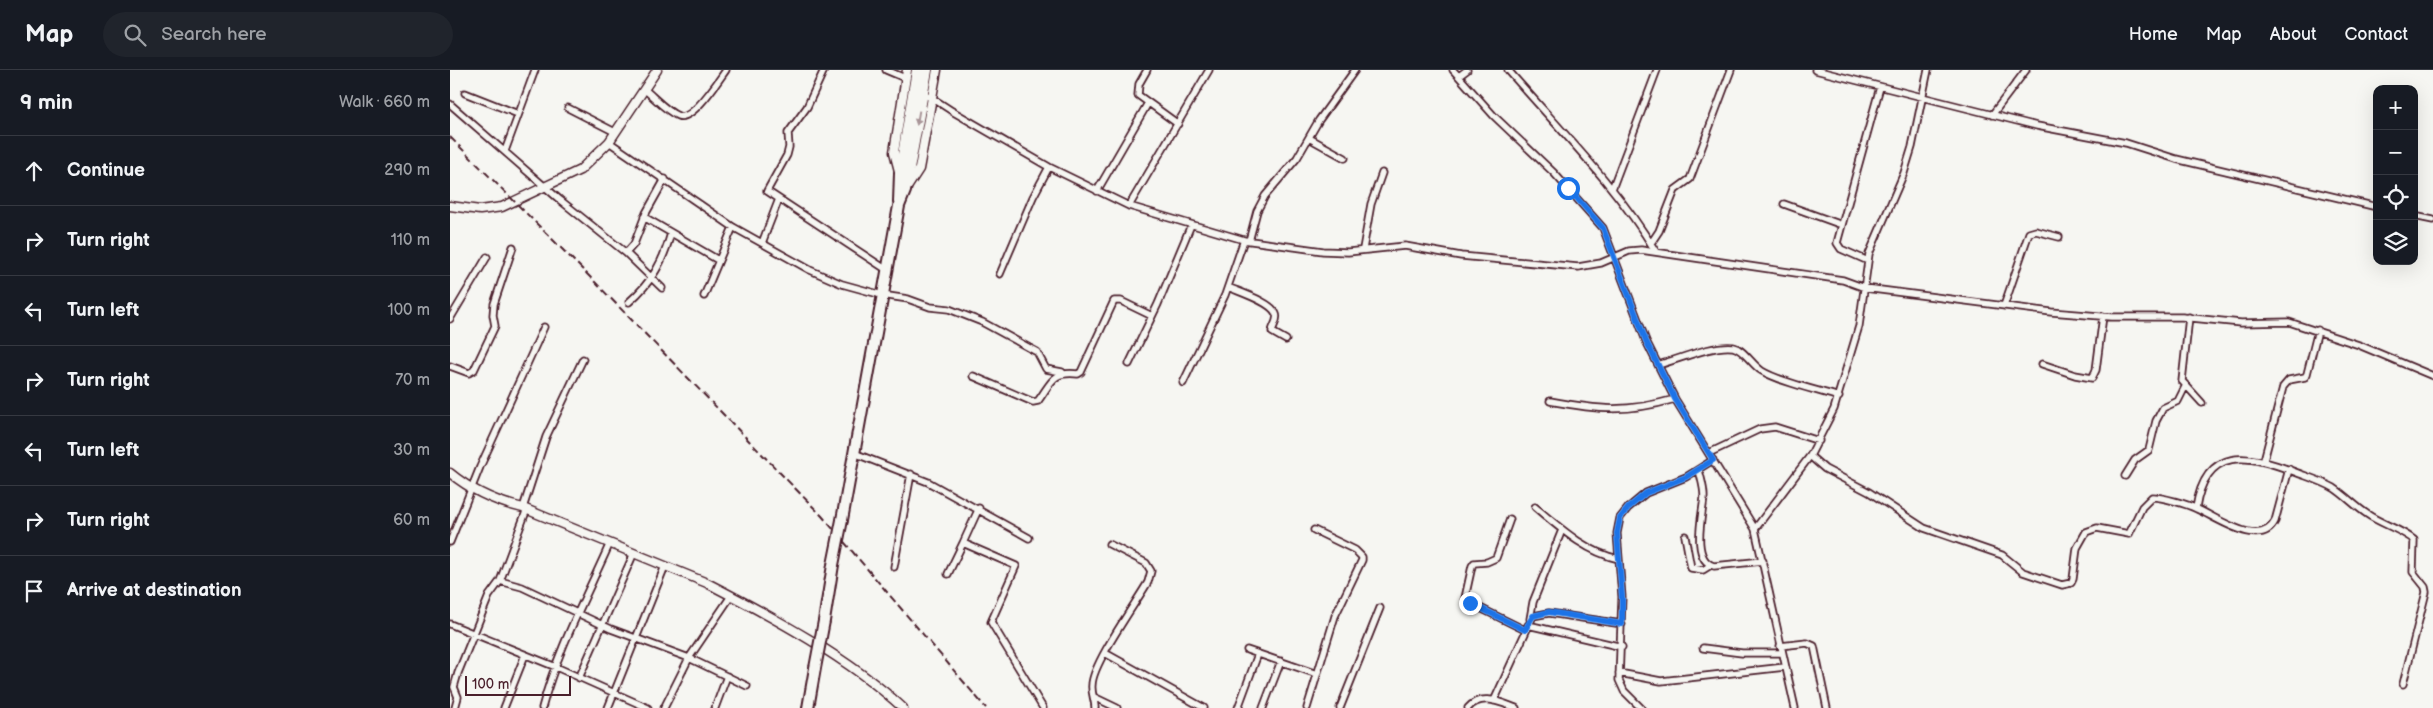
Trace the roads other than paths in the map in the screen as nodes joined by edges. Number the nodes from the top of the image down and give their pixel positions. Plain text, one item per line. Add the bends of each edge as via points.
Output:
1 (535, 70) edge
2 (657, 70) edge
3 (726, 70) edge
4 (824, 70) edge
5 (886, 70) edge
6 (917, 70) edge
7 (927, 70) edge
8 (937, 70) edge
9 (1146, 70) edge
10 (1209, 70) edge
11 (1355, 70) edge
12 (1453, 70) edge
13 (1466, 70) edge
14 (1508, 70) edge
15 (1657, 70) edge
16 (1731, 70) edge
17 (1815, 70) edge
18 (1928, 70) edge
19 (2026, 70) edge
20 (906, 74) edge
21 (1459, 76) junction
22 (1880, 87) junction
23 (644, 89) junction
24 (465, 93) dead end
25 (922, 94) junction
26 (1921, 97) junction
27 (1148, 103) junction
28 (450, 104) edge
29 (568, 108) dead end
30 (518, 114) junction
31 (1992, 115) junction
32 (1178, 124) junction
33 (615, 132) junction
34 (1309, 138) junction
35 (609, 142) junction
36 (505, 150) junction
37 (1345, 158) dead end
38 (1049, 167) junction
39 (900, 173) junction
40 (1382, 173) dead end
41 (665, 180) junction
42 (545, 186) junction
43 (1612, 188) junction
44 (1097, 191) junction
45 (779, 199) junction
46 (1784, 204) dead end
47 (450, 206) edge
48 (899, 206) junction
49 (1129, 206) junction
50 (2373, 206) edge
51 (644, 217) junction
52 (2418, 217) edge
53 (2433, 220) edge
54 (1191, 224) junction
55 (1842, 225) junction
56 (732, 227) junction
57 (671, 233) junction
58 (2059, 237) dead end
59 (1247, 241) junction
60 (762, 243) junction
61 (1651, 243) junction
62 (513, 247) dead end
63 (1363, 249) junction
64 (1656, 252) junction
65 (626, 253) junction
66 (487, 257) dead end
67 (1615, 257) junction
68 (718, 260) junction
69 (1868, 260) junction
70 (887, 270) junction
71 (1000, 274) dead end
72 (652, 279) junction
73 (1228, 287) junction
74 (662, 288) dead end
75 (1865, 288) junction
76 (882, 295) junction
77 (704, 296) dead end
78 (629, 302) dead end
79 (2004, 306) junction
80 (1152, 316) junction
81 (2103, 316) junction
82 (2189, 317) junction
83 (450, 319) edge
84 (544, 327) dead end
85 (2318, 330) junction
86 (1286, 340) dead end
87 (583, 359) dead end
88 (1129, 364) dead end
89 (2042, 364) dead end
90 (1658, 365) junction
91 (450, 366) edge
92 (1062, 372) junction
93 (973, 376) dead end
94 (2433, 376) edge
95 (1183, 383) dead end
96 (2186, 387) junction
97 (1839, 397) junction
98 (1675, 399) junction
99 (1550, 401) dead end
100 (2202, 404) dead end
101 (1819, 440) junction
102 (1709, 453) junction
103 (854, 454) junction
104 (1810, 456) junction
105 (1713, 460) junction
106 (2264, 460) junction
107 (2289, 469) junction
108 (1699, 470) junction
109 (450, 473) edge
110 (911, 474) junction
111 (2126, 476) dead end
112 (472, 488) junction
113 (1536, 507) dead end
114 (525, 508) junction
115 (979, 508) junction
116 (2196, 508) junction
117 (1510, 519) dead end
118 (1755, 529) junction
119 (1314, 530) dead end
120 (1562, 530) junction
121 (1685, 536) dead end
122 (1029, 538) dead end
123 (450, 542) edge
124 (610, 543) junction
125 (963, 543) junction
126 (1109, 544) dead end
127 (634, 553) junction
128 (1619, 559) junction
129 (1763, 561) junction
130 (1711, 565) junction
131 (664, 566) junction
132 (894, 567) dead end
133 (948, 574) dead end
134 (500, 580) junction
135 (731, 596) junction
136 (1380, 608) dead end
137 (578, 614) junction
138 (450, 624) edge
139 (1622, 624) junction
140 (603, 625) junction
141 (1527, 625) junction
142 (474, 633) junction
143 (638, 638) junction
144 (1622, 646) junction
145 (1780, 646) junction
146 (1703, 648) dead end
147 (1247, 650) dead end
148 (1105, 653) junction
149 (1782, 653) junction
150 (1258, 654) junction
151 (525, 655) junction
152 (689, 658) junction
153 (1281, 661) junction
154 (556, 667) junction
155 (1785, 667) junction
156 (1619, 673) junction
157 (1317, 674) junction
158 (727, 676) junction
159 (579, 678) junction
160 (2402, 684) dead end
161 (747, 686) dead end
162 (615, 693) junction
163 (1094, 697) junction
164 (1494, 700) junction
165 (902, 707) edge
166 (455, 708) edge
167 (504, 708) edge
168 (542, 708) edge
169 (608, 708) edge
170 (648, 708) edge
171 (664, 708) edge
172 (715, 708) edge
173 (808, 708) edge
174 (1042, 708) edge
175 (1095, 708) edge
176 (1117, 708) edge
177 (1204, 708) edge
178 (1238, 708) edge
179 (1263, 708) edge
180 (1307, 708) edge
181 (1340, 708) edge
182 (1468, 708) edge
183 (1516, 708) edge
184 (1641, 708) edge
185 (1795, 708) edge
186 (1827, 708) edge

1 - 30 street
2 - 23 main road
3 - 23 street via 686,117 671,112
4 - 45 street via 807,107 788,132 787,155 767,191
5 - 20 street
6 - 25 highway
7 - 25 highway
8 - 25 main road
9 - 27 street via 1137,91
10 - 32 street
11 - 34 street
12 - 21 street
13 - 21 street
14 - 43 street
15 - 43 street
16 - 61 street via 1690,179 1674,190
17 - 22 street
18 - 26 street
19 - 31 street
20 - 39 main road via 894,152
21 - 67 street via 1494,116 1597,219
22 - 26 street
22 - 55 street
23 - 33 main road
24 - 30 street
25 - 38 street
25 - 39 highway
25 -> 48 highway via 905,191
26 - 31 street
26 - 69 street via 1904,173
27 - 32 street
27 - 44 street
28 - 36 street
29 - 33 street
30 - 36 street
31 - 50 street via 2126,142 2176,159
32 - 49 street
33 - 35 main road
34 - 37 street
34 - 59 street via 1260,203
35 - 41 street
35 - 42 main road via 580,170
36 - 42 street
38 - 44 street
38 - 71 street
39 - 48 highway
40 - 63 street via 1371,204
41 - 51 street
41 - 56 street
42 - 47 main road via 492,209 465,210
42 - 65 street
43 - 61 street
44 - 49 street
45 - 60 street
45 - 70 street
46 - 55 street
48 - 70 highway
49 - 54 street
51 - 57 street
51 - 65 street via 634,244
52 - 53 street
54 - 59 street
54 - 80 street
55 - 69 street via 1838,246
56 - 60 street
56 - 68 street
57 - 68 street
57 - 72 street via 666,252
58 - 79 street via 2036,231 2029,233
59 - 63 street via 1312,251
59 - 73 street
60 - 76 street via 830,279
61 - 64 street
62 - 91 street via 494,304 495,326 474,370 469,373
63 - 67 street via 1405,246 1461,256 1578,267
64 - 67 street via 1629,251
64 - 75 street via 1843,280
65 - 72 street
66 - 83 street
67 - 90 street
68 - 77 street
69 - 75 street
70 - 76 highway
72 - 74 street
72 - 78 street
73 - 86 street via 1258,299 1274,310 1277,319 1272,332
73 - 95 street
75 - 79 street
75 - 97 street via 1859,326
76 - 92 street via 949,309 982,322 1037,352 1046,369
76 - 103 highway
79 - 81 street
80 - 88 street
80 - 92 street via 1121,301 1114,301 1082,372
81 - 82 street
81 - 89 street via 2096,370 2092,378
82 - 85 street via 2241,323 2278,321
82 - 96 street via 2182,377
84 - 112 street
85 - 94 street
85 - 106 street via 2308,374 2289,380 2283,387
87 - 114 street via 546,437
90 - 97 street via 1732,347 1768,374
90 - 98 street
92 - 93 street via 1038,401 1033,402
96 - 100 street
96 - 111 street via 2178,401 2160,412 2149,450 2135,460
97 - 101 street
98 - 99 street via 1638,408 1612,410
98 - 102 street
101 - 102 street via 1782,428 1768,428
101 - 104 street
102 - 105 street
103 - 110 street
103 - 173 highway, bridge
104 - 116 street via 1924,528 2002,555 2023,572 2062,585 2071,583 2073,579 2077,548 2086,532 2097,528 2129,534 2142,507 2152,497
104 - 118 street
105 - 108 street
105 - 118 street
106 - 107 street
106 - 116 street via 2238,459 2213,468 2203,481
107 - 116 street via 2275,522 2267,532 2240,530
107 - 160 street via 2334,488 2366,514 2414,540 2413,572 2426,592
108 - 128 street via 1654,488 1628,508 1618,526
108 - 130 street via 1704,495 1699,535 1703,554
109 - 112 main road
110 - 115 street
110 - 132 street
112 - 114 main road via 495,500
112 - 123 street
113 - 120 street
114 - 124 main road
114 - 134 street
115 - 122 street
115 - 125 street
117 - 141 street via 1496,558 1474,562 1465,598 1470,603
118 - 129 street
119 - 157 street via 1362,556 1335,616
120 - 128 street via 1596,552
120 - 141 street
121 - 130 street via 1691,568 1703,570
124 - 127 main road
124 - 137 street
125 - 133 street
125 - 174 street via 1016,566 990,622
126 - 148 street via 1146,563 1152,571
127 - 131 main road
127 - 140 street
128 - 139 street
129 - 130 street
129 - 145 street
131 - 135 main road
131 - 143 street
134 - 137 street
134 - 142 street via 489,596
135 - 152 street
135 - 165 main road via 832,655
136 - 181 street
137 - 140 street
137 - 154 street
138 - 142 street
139 - 141 street via 1549,612 1533,616
139 - 144 street
140 - 143 street
140 - 159 street
141 - 144 street
141 - 164 street
142 - 151 street
142 - 166 street via 454,685 458,697
143 - 152 street
143 - 162 street
144 - 156 street
145 - 149 street
145 - 186 street via 1814,646
146 - 149 street
147 - 150 street
148 - 163 street via 1093,678
148 - 177 street
149 - 155 street
150 - 153 street
150 - 178 street
151 - 154 street
151 - 167 street
152 - 158 street
152 - 171 street
153 - 157 street
153 - 179 street
154 - 159 street
154 - 168 street
155 - 156 street via 1661,681
155 - 185 street
156 - 184 street via 1620,685
157 - 180 street
158 - 161 street
158 - 172 street
159 - 162 street
162 - 169 street
162 - 170 street
163 - 175 street
163 - 176 street
164 - 182 street via 1479,700
164 - 183 street

